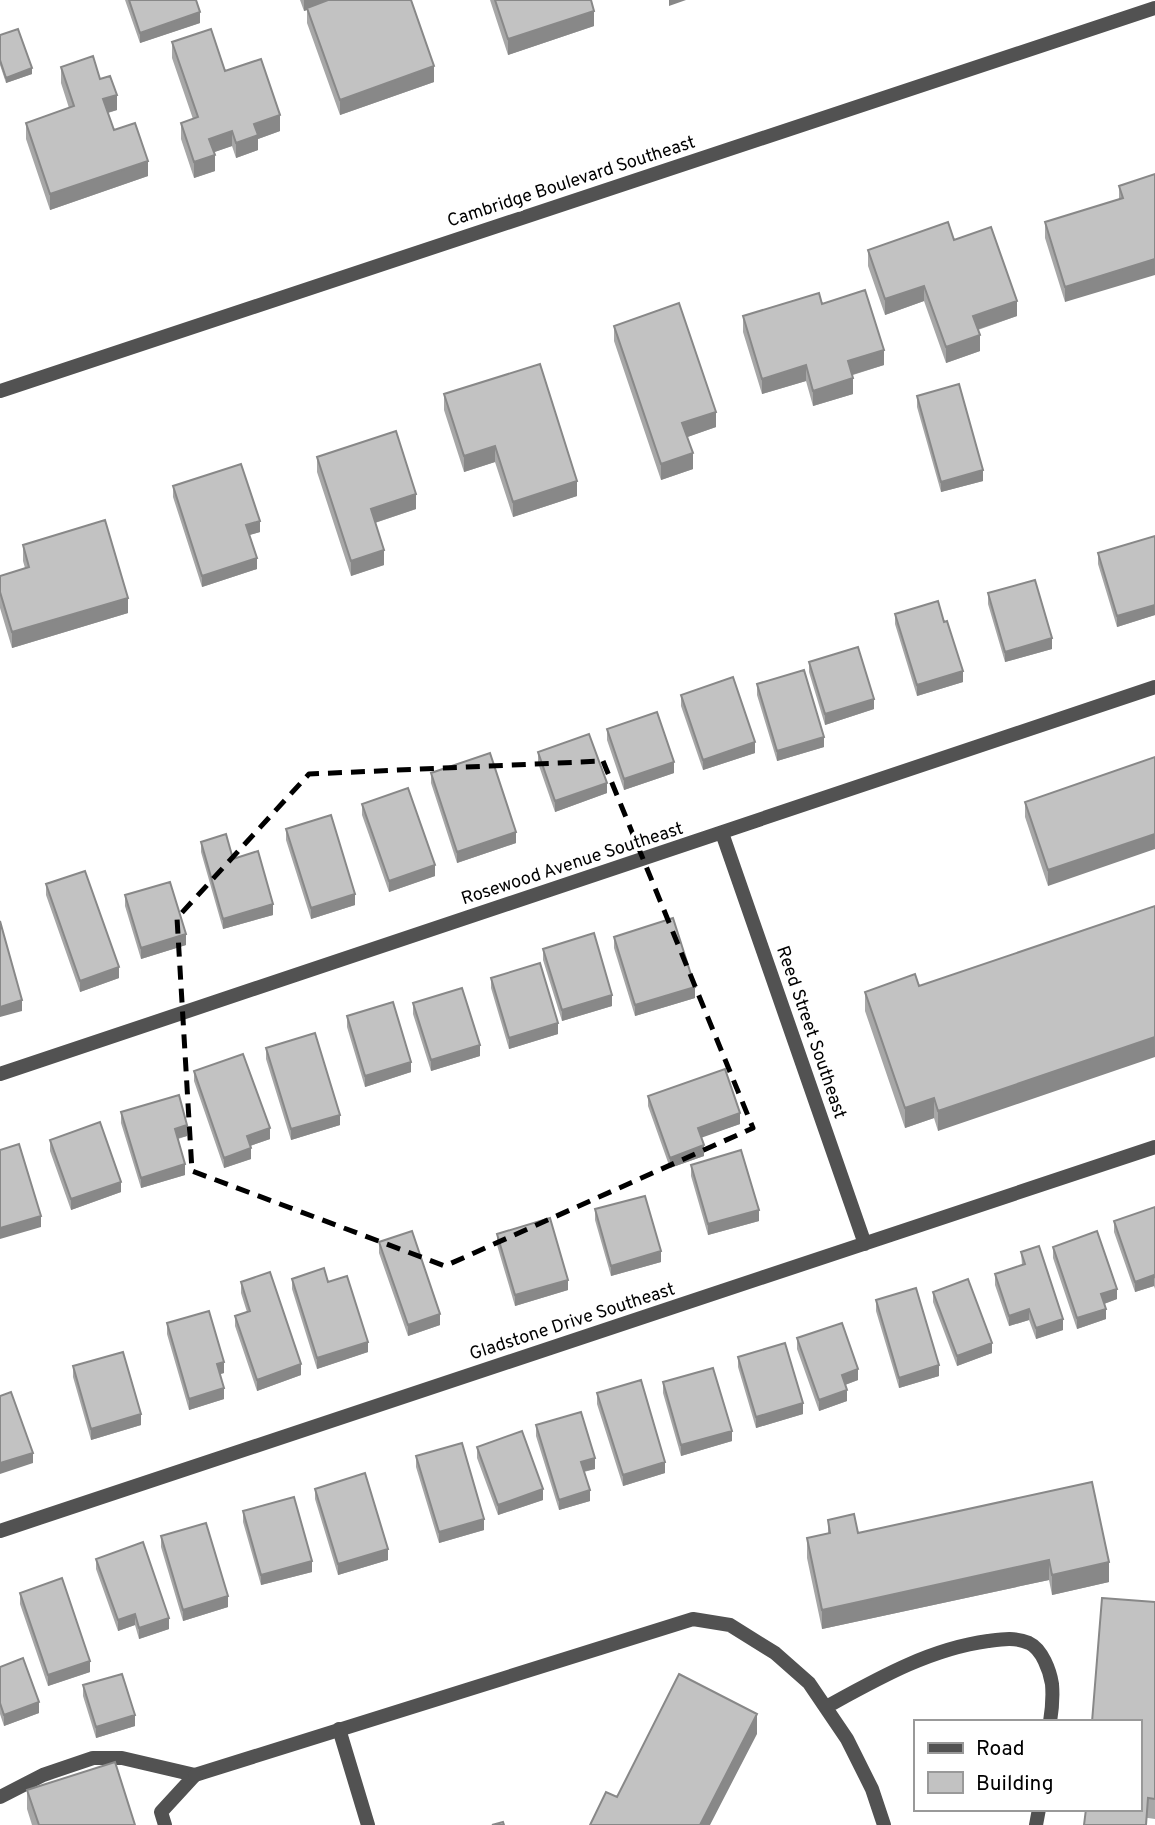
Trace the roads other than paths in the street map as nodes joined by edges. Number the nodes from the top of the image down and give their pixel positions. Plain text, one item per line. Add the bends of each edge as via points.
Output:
1 (1155, 8) edge
2 (0, 391) edge
3 (1155, 687) edge
4 (722, 833) junction
5 (0, 1074) edge
6 (1155, 1147) edge
7 (865, 1244) junction
8 (0, 1531) edge
9 (826, 1707) junction
10 (1050, 1720) edge
11 (339, 1729) junction
12 (195, 1775) junction
13 (0, 1797) edge
14 (165, 1825) edge
15 (368, 1825) edge
16 (884, 1825) edge

1 - 2 street, Cambridge Boulevard Southeast
3 - 4 street, Rosewood Avenue Southeast
4 - 5 street, Rosewood Avenue Southeast
4 - 7 street, Reed Street Southeast
6 - 7 street, Gladstone Drive Southeast
7 - 8 street, Gladstone Drive Southeast
9 - 10 street via 926,1656 1010,1638 1032,1644 1044,1660 1052,1684
9 - 11 street via 809,1683 775,1653 730,1625 693,1619
9 - 16 street via 866,1776
11 - 12 street
11 - 15 street
12 - 13 street via 122,1758 93,1758 43,1775
12 - 14 street via 161,1812

